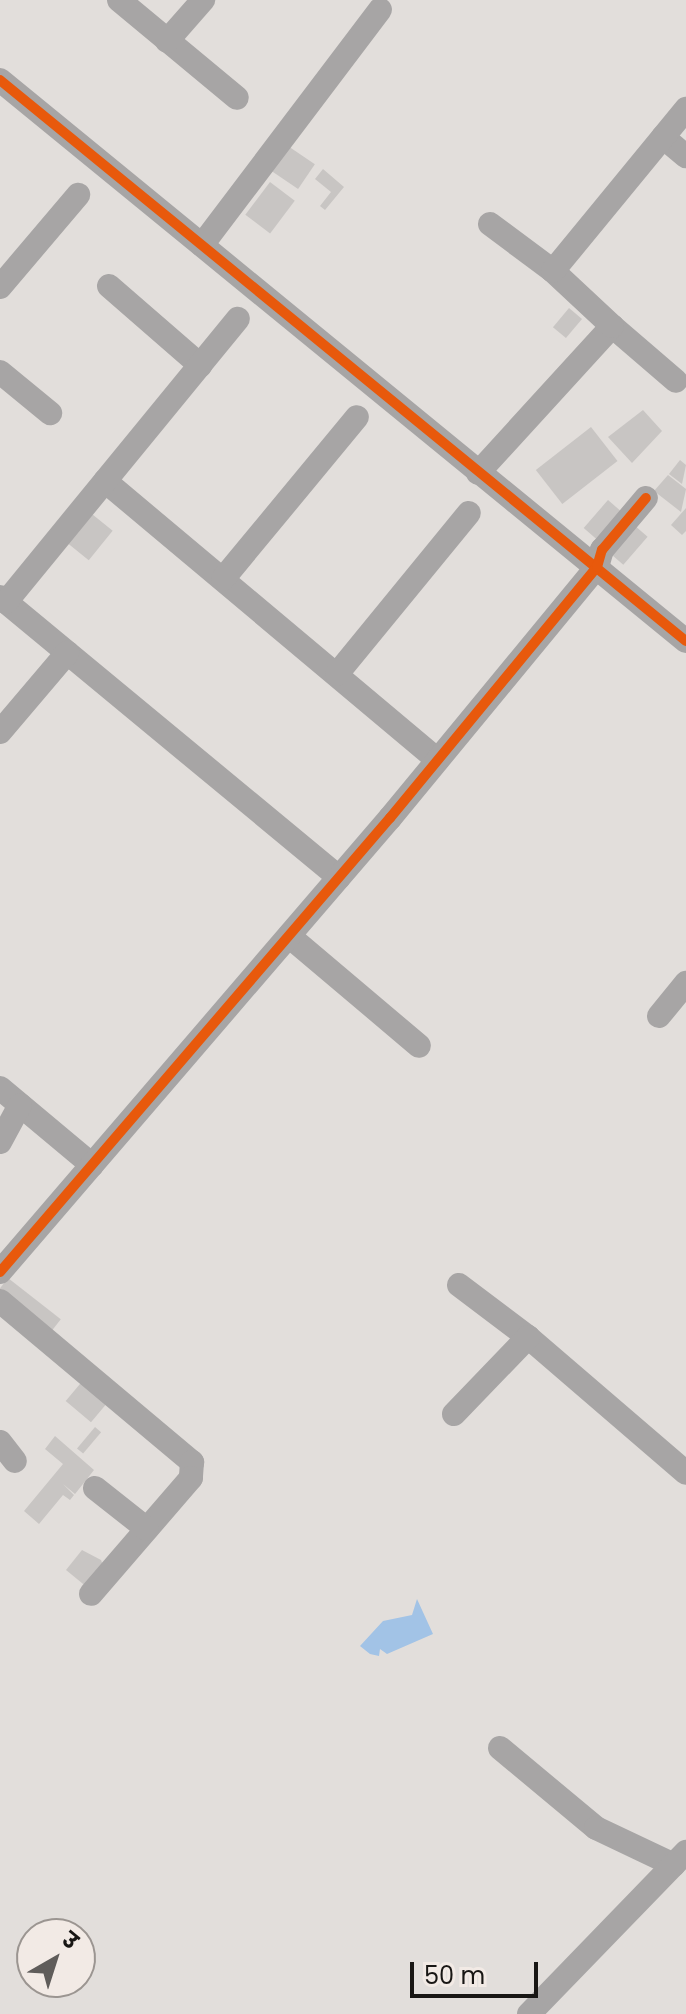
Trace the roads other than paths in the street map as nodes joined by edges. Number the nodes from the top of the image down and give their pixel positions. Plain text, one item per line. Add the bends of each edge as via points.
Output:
1 (119, 0) edge
2 (203, 0) edge
3 (380, 10) dead end
4 (167, 41) junction
5 (0, 80) edge
6 (237, 98) dead end
7 (686, 109) edge
8 (663, 137) junction
9 (686, 156) edge
10 (78, 195) dead end
11 (490, 224) dead end
12 (202, 245) junction
13 (553, 271) junction
14 (109, 286) dead end
15 (0, 287) edge
16 (238, 319) dead end
17 (612, 326) junction
18 (200, 365) junction
19 (0, 372) edge
20 (676, 381) dead end
21 (50, 413) dead end
22 (357, 417) dead end
23 (478, 473) junction
24 (105, 481) junction
25 (646, 498) dead end
26 (469, 513) dead end
27 (597, 567) junction
28 (223, 579) junction
29 (3, 599) edge
30 (686, 641) edge
31 (67, 653) junction
32 (337, 674) junction
33 (0, 732) edge
34 (438, 760) junction
35 (339, 877) junction
36 (289, 936) junction
37 (686, 983) edge
38 (659, 1016) dead end
39 (419, 1046) dead end
40 (0, 1088) edge
41 (20, 1105) junction
42 (0, 1142) edge
43 (92, 1165) junction
44 (0, 1272) edge
45 (459, 1285) dead end
46 (0, 1301) edge
47 (528, 1337) junction
48 (454, 1414) dead end
49 (686, 1473) edge
50 (95, 1488) dead end
51 (147, 1529) junction
52 (91, 1594) dead end
53 (500, 1748) dead end
54 (680, 1858) edge
55 (529, 2014) edge

1 - 4 street
2 - 4 street
3 - 12 street
4 - 6 street
5 - 12 street
7 - 8 street
8 - 9 street
8 - 13 street
10 - 15 street
11 - 13 street
12 - 23 street
13 - 17 street
14 - 18 street
16 - 18 street
17 - 20 street
17 - 23 street
18 - 24 street
19 - 21 street
22 - 28 street
23 - 27 street
24 - 28 street
24 - 29 street
25 - 27 street via 602,550
26 - 32 street
27 - 30 street
27 - 34 street
28 - 32 street
29 - 31 street
31 - 33 street
31 - 35 street
32 - 34 street
34 - 35 street
35 - 36 street
36 - 39 street
36 - 43 street
37 - 38 street
40 - 41 street
41 - 42 street
41 - 43 street
43 - 44 street
45 - 47 street
46 - 51 street via 192,1462 191,1478
47 - 48 street
47 - 49 street
50 - 51 street
51 - 52 street
53 - 54 street via 596,1828
54 - 55 street

